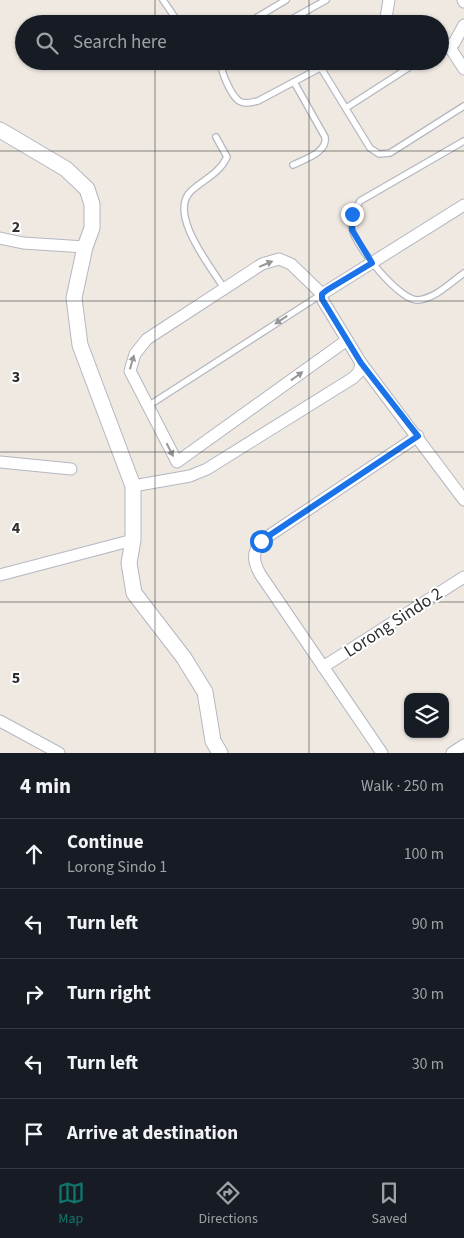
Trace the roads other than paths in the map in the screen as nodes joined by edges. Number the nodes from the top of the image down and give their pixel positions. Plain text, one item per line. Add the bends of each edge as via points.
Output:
1 (163, 0) edge
2 (286, 0) edge
3 (326, 0) edge
4 (387, 2) edge
5 (173, 15) edge
6 (261, 15) edge
7 (299, 15) edge
8 (388, 15) edge
9 (463, 30) edge
10 (449, 44) edge
11 (449, 54) edge
12 (464, 69) edge
13 (220, 70) edge
14 (317, 70) edge
15 (322, 70) edge
16 (404, 70) edge
17 (294, 82) junction
18 (464, 106) edge
19 (346, 108) junction
20 (0, 130) edge
21 (216, 137) dead end
22 (464, 141) edge
23 (293, 166) dead end
24 (464, 205) edge
25 (0, 238) edge
26 (85, 247) junction
27 (372, 263) junction
28 (464, 273) edge
29 (225, 290) junction
30 (322, 294) junction
31 (347, 340) junction
32 (361, 363) junction
33 (148, 406) junction
34 (418, 436) junction
35 (0, 462) edge
36 (71, 468) dead end
37 (133, 486) junction
38 (464, 500) edge
39 (133, 540) junction
40 (0, 575) edge
41 (464, 577) edge
42 (323, 667) junction
43 (1, 723) edge
44 (464, 745) edge
45 (59, 753) edge
46 (220, 753) edge
47 (382, 753) edge
48 (452, 753) edge

1 - 5 lane
2 - 6 lane
3 - 7 lane
4 - 8 street
9 - 10 street
11 - 12 street
13 - 17 lane via 238,100 248,104
14 - 17 lane
15 - 19 lane
16 - 19 lane
17 - 23 lane via 326,143 324,148
18 - 19 lane via 390,153 379,154 370,148
20 - 26 main road via 66,169 86,189 92,204 92,228
21 - 29 lane via 227,157 222,168 189,192 183,214 190,234
22 - 27 lane via 360,201 352,214 352,230
24 - 27 street
25 - 26 street via 23,243
26 - 37 main road via 74,298 80,345
27 - 28 lane via 400,293 416,300 431,297
27 - 30 street
29 -> 30 street via 262,264 279,258 291,264
33 -> 29 street via 130,371 134,354 147,339
30 - 31 street
30 -> 33 lane
31 - 32 street
33 -> 31 street via 177,462
32 - 34 street
32 - 37 street via 359,372 352,378 208,469 190,476
34 - 38 street
34 - 42 street via 255,548 255,564 260,574
35 - 36 street
37 - 39 main road
39 - 40 street
39 - 46 main road via 128,563 134,593 184,658 205,692 213,741
41 - 42 street, Lorong Sindo 2
42 - 47 street
43 - 45 street
44 - 48 street

